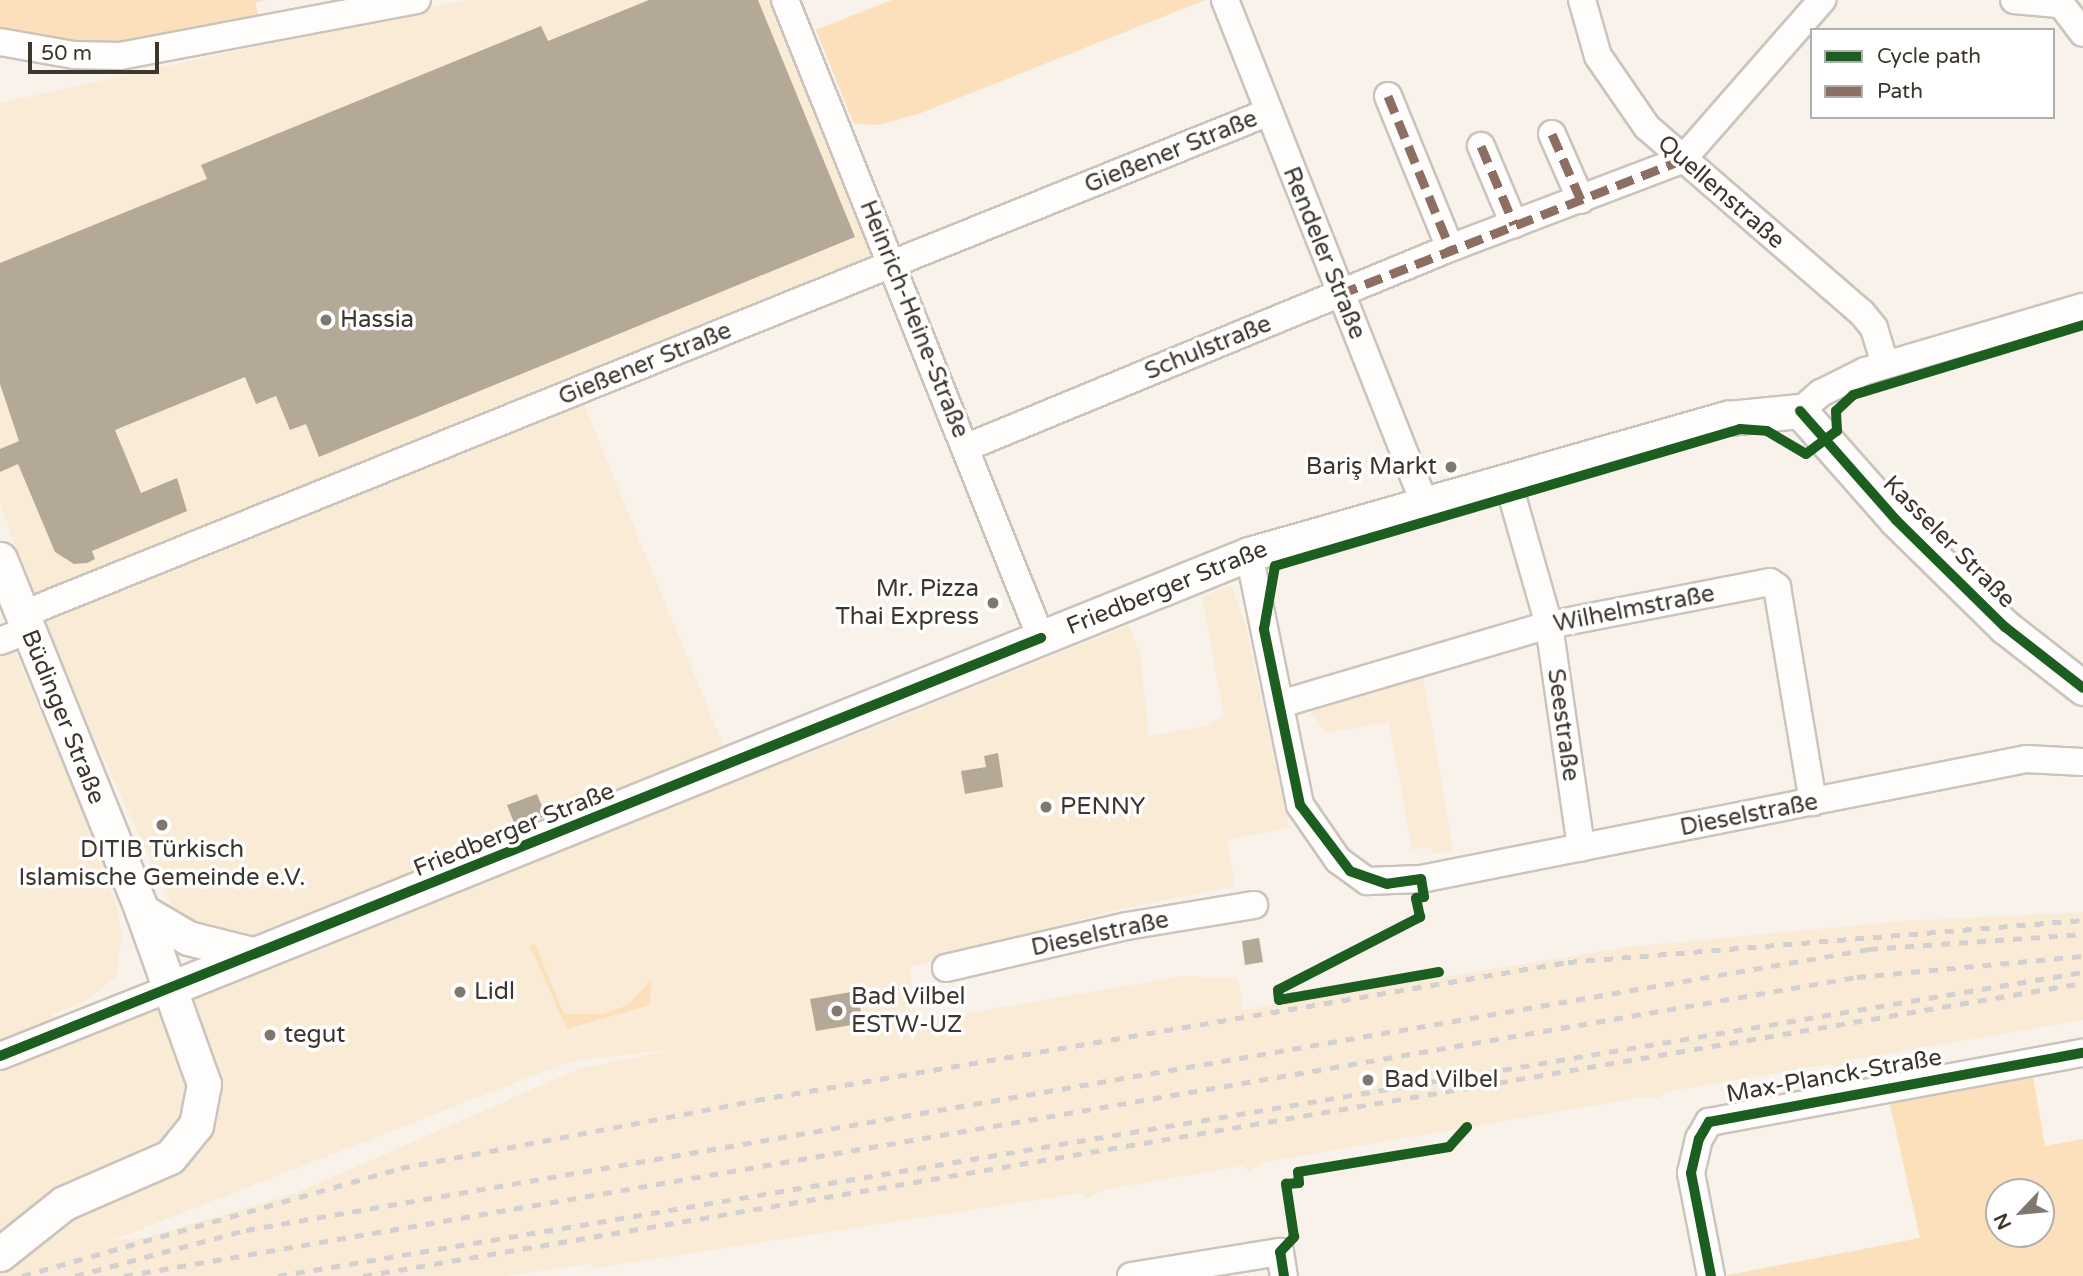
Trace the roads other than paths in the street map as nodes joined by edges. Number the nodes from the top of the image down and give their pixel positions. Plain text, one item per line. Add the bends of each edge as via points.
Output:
1 (417, 0) edge
2 (785, 0) edge
3 (1225, 0) edge
4 (1582, 0) edge
5 (1822, 0) edge
6 (2014, 0) edge
7 (2058, 2) edge
8 (2083, 33) edge
9 (0, 42) edge
10 (1388, 96) dead end
11 (1269, 112) junction
12 (1552, 134) dead end
13 (1482, 146) dead end
14 (1682, 160) junction
15 (1581, 200) junction
16 (1514, 224) junction
17 (1450, 248) junction
18 (892, 264) junction
19 (1340, 294) junction
20 (2083, 307) edge
21 (1885, 364) junction
22 (1800, 411) junction
23 (965, 448) junction
24 (1508, 482) junction
25 (1425, 505) junction
26 (1249, 554) junction
27 (0, 559) edge
28 (1970, 592) junction
29 (1549, 625) junction
30 (16, 629) edge
31 (1041, 638) junction
32 (2083, 670) edge
33 (2083, 688) edge
34 (1280, 704) junction
35 (2083, 762) edge
36 (1813, 802) junction
37 (1581, 848) junction
38 (1254, 905) dead end
39 (142, 911) junction
40 (251, 954) junction
41 (946, 968) dead end
42 (171, 988) junction
43 (2083, 1053) edge
44 (0, 1056) edge
45 (0, 1254) edge
46 (1131, 1276) edge
47 (1284, 1276) edge
48 (1710, 1276) edge

1 - 9 street via 120,56 74,55
2 - 18 street, Heinrich-Heine-Straße
3 - 11 street, Rendeler Straße
4 - 14 street, Quellenstraße via 1605,69 1647,127
5 - 14 street, Schulstraße
6 - 7 street
7 - 8 street
10 - 17 street
11 - 18 street, Gießener Straße
11 - 19 street, Rendeler Straße
12 - 15 street
13 - 16 street
14 - 15 street, Schulstraße
14 - 21 street, Quellenstraße via 1869,320
15 - 16 street, Schulstraße
16 - 17 street, Schulstraße
17 - 19 street, Schulstraße
18 - 23 street, Heinrich-Heine-Straße
18 - 30 street, Gießener Straße
19 - 23 street, Schulstraße
19 - 25 street, Rendeler Straße
20 - 21 street
21 - 22 street via 1821,393
22 - 24 main road, Friedberger Straße via 1728,418
22 - 28 main road, Kasseler Straße via 1896,520
23 - 31 street, Heinrich-Heine-Straße
24 - 25 main road, Friedberger Straße
24 - 29 street, Seestraße
25 - 26 main road, Friedberger Straße
26 - 31 main road, Friedberger Straße
26 - 34 street, Dieselstraße
27 - 30 main road, Büdinger Straße
28 - 32 main road, Kasseler Straße
28 - 33 main road, Kasseler Straße via 2020,641
29 - 34 street, Wilhelmstraße
29 - 36 street, Wilhelmstraße via 1774,582
29 - 37 street, Seestraße
30 - 39 main road, Büdinger Straße
31 - 40 main road, Friedberger Straße via 488,864
34 - 37 street, Dieselstraße via 1300,805 1338,860 1367,881 1416,880
35 - 36 street, Dieselstraße via 2026,759
36 - 37 street, Dieselstraße
38 - 41 street, Dieselstraße via 1127,926
39 - 40 main road via 188,938
39 - 42 main road, Büdinger Straße
40 - 42 main road, Friedberger Straße
42 - 44 street, Friedberger Straße
42 - 45 main road, Büdinger Straße via 204,1084 201,1108 188,1138 160,1163 54,1210
43 - 48 street, Max-Planck-Straße via 1709,1122 1699,1139 1691,1173
46 - 47 street via 1280,1252

